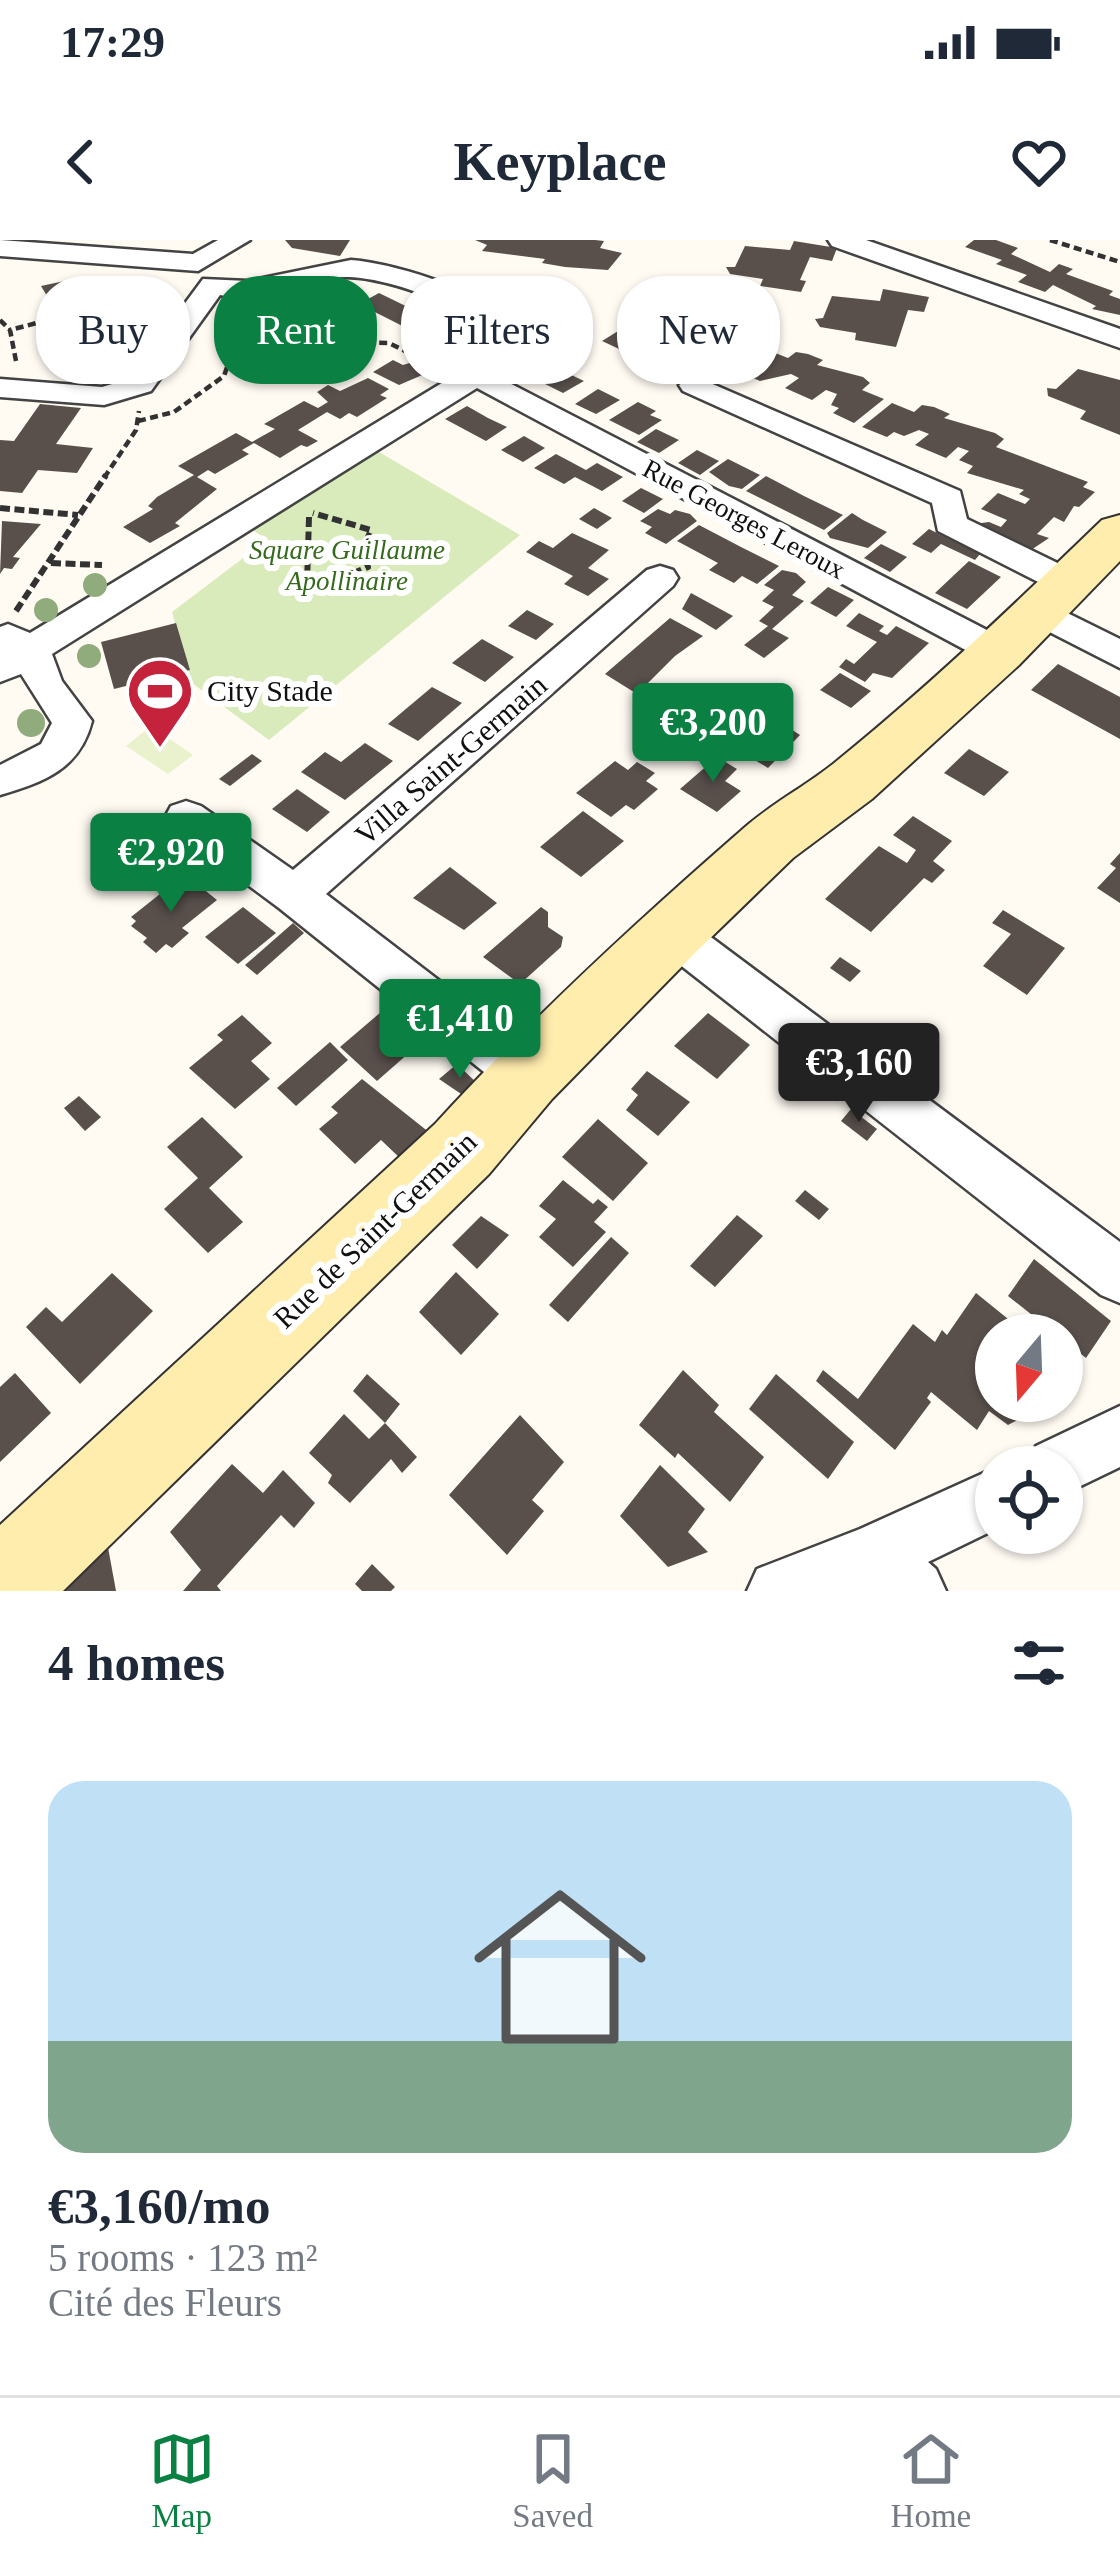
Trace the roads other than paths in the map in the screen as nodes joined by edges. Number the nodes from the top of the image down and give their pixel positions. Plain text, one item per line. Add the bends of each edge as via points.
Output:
1 (238, 240) edge
2 (364, 240) edge
3 (841, 240) edge
4 (0, 248) edge
5 (337, 269) junction
6 (226, 276) edge
7 (311, 276) edge
8 (214, 286) edge
9 (214, 297) edge
10 (1120, 339) edge
11 (489, 384) dead end
12 (694, 385) dead end
13 (2, 388) edge
14 (1120, 531) edge
15 (660, 578) dead end
16 (1040, 611) junction
17 (1120, 631) edge
18 (8, 646) edge
19 (1120, 655) edge
20 (0, 781) edge
21 (186, 818) dead end
22 (296, 895) junction
23 (672, 933) junction
24 (526, 1076) junction
25 (1120, 1276) edge
26 (1120, 1436) edge
27 (1083, 1454) edge
28 (975, 1512) edge
29 (893, 1574) edge
30 (0, 1588) edge
31 (779, 1591) edge

1 - 6 street
2 - 5 street
3 - 10 street
4 - 8 street
5 - 7 street
5 - 18 street via 381,272 500,323 514,336 506,357 293,503
9 - 13 street via 140,385 104,396
11 - 16 street, Rue Georges Leroux
12 - 16 street via 948,498 950,524
14 - 16 main road, Rue de Saint-Germain
15 - 22 street, Villa Saint-Germain
16 - 17 street
16 - 19 street
16 - 23 main road, Rue de Saint-Germain
18 - 20 street via 68,711 70,731 46,763
21 - 22 street
22 - 24 street
23 - 24 main road, Rue de Saint-Germain
23 - 25 street
24 - 30 main road, Rue de Saint-Germain via 462,1149
26 - 27 street
28 - 29 street
29 - 31 street

